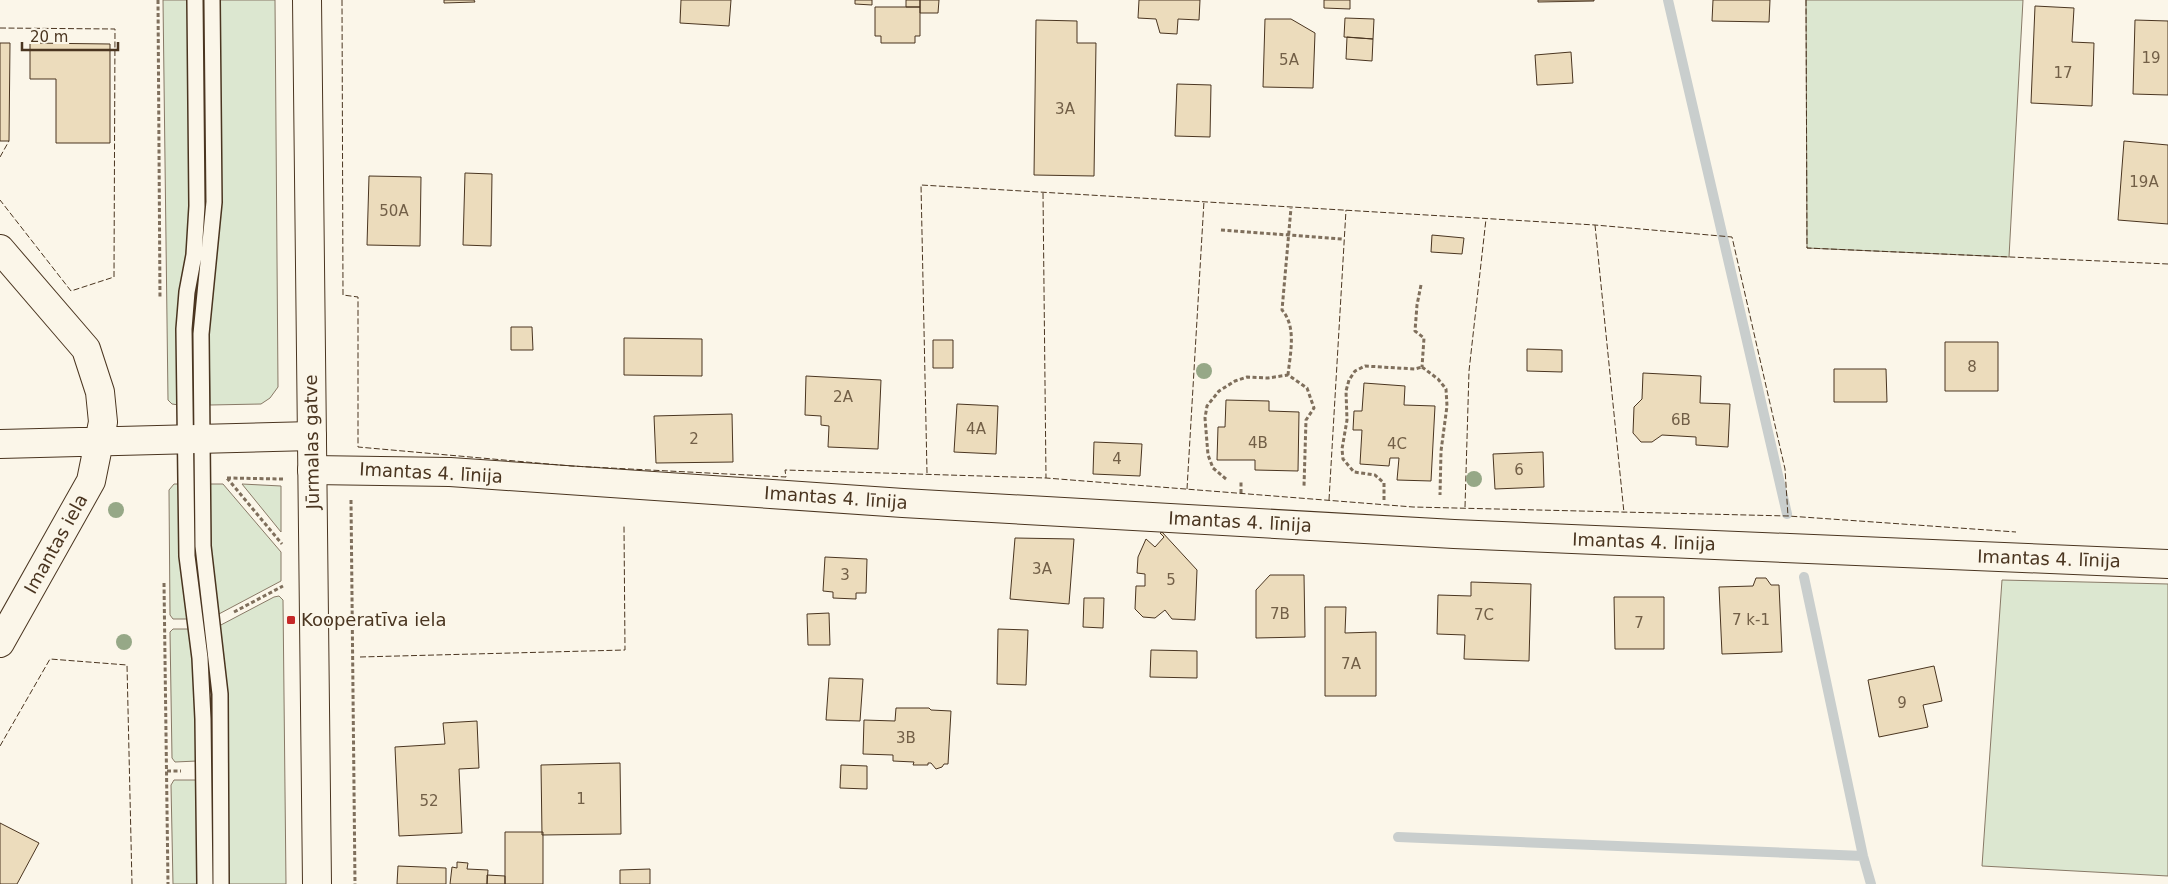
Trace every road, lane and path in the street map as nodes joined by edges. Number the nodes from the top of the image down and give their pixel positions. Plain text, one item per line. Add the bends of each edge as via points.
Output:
1 (195, 0) edge
2 (212, 0) edge
3 (307, 0) edge
4 (1292, 208) dead end
5 (1220, 230) dead end
6 (1289, 235) junction
7 (1342, 239) dead end
8 (0, 249) edge
9 (1421, 285) dead end
10 (1422, 367) junction
11 (1288, 375) junction
12 (312, 436) junction
13 (194, 439) junction
14 (100, 441) junction
15 (0, 444) edge
16 (344, 469) junction
17 (312, 470) junction
18 (226, 478) dead end
19 (1226, 480) dead end
20 (1304, 486) dead end
21 (1384, 492) dead end
22 (1440, 495) dead end
23 (284, 546) dead end
24 (2168, 564) edge
25 (0, 643) edge
26 (205, 884) edge
27 (221, 884) edge
28 (317, 884) edge
29 (354, 884) edge

1 - 13 lane via 197,206 184,329
2 - 13 lane via 214,202
3 - 12 street, Jūrmalas gatve
4 - 6 path
5 - 6 path
6 - 7 path
6 - 11 path via 1282,310 1291,326
8 - 14 street, Imantas iela via 86,349 100,392 103,422
9 - 10 path via 1415,331 1424,338
10 - 21 path via 1365,366 1356,371 1346,391 1343,458 1354,472 1378,477 1384,483
10 - 22 path via 1446,389
11 - 19 path via 1247,377 1235,381 1219,391 1207,406 1204,418 1208,455 1213,468
11 - 20 path via 1307,388 1314,408 1306,420
12 - 13 street
12 - 17 street, Jūrmalas gatve
13 - 14 street
13 - 26 lane via 187,556 200,658
13 - 27 lane via 220,694
14 - 15 street
14 - 25 street, Imantas iela via 91,481
16 - 17 street, Imantas 4. līnija
16 - 24 street, Imantas 4. līnija via 450,472 903,503 1454,534
16 - 29 path via 351,484
17 - 28 street, Jūrmalas gatve
18 - 23 path

